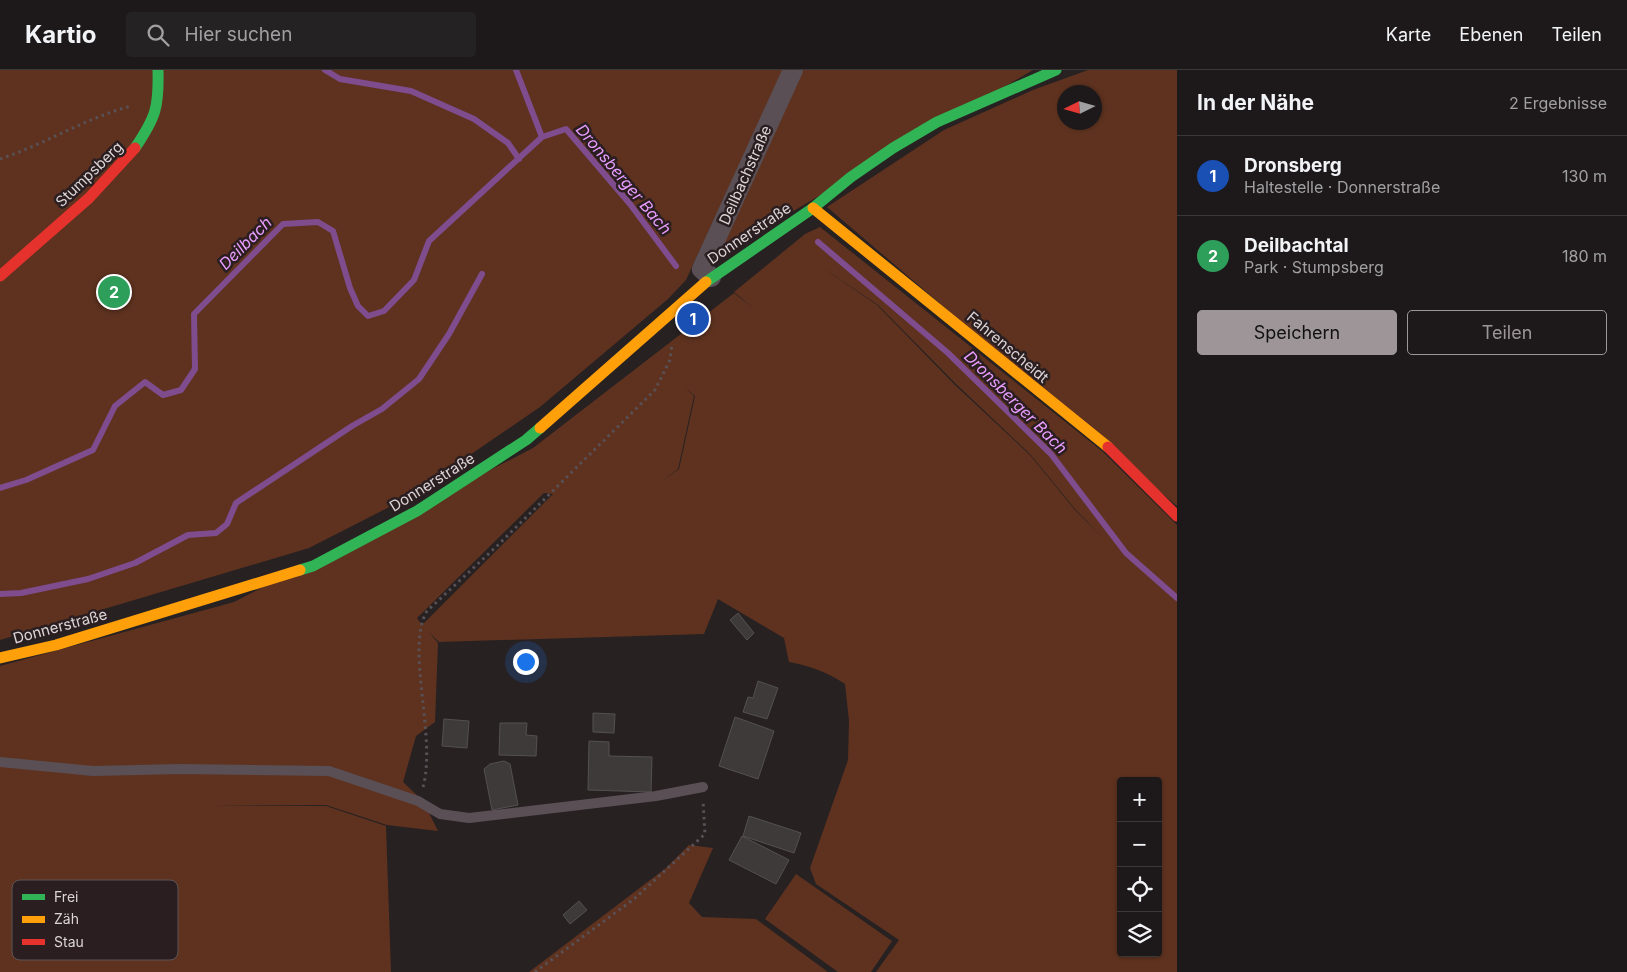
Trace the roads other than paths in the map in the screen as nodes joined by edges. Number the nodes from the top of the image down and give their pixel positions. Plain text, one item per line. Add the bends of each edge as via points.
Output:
1 (158, 70) edge
2 (793, 70) edge
3 (1056, 70) edge
4 (812, 208) junction
5 (0, 276) edge
6 (711, 277) junction
7 (1177, 516) edge
8 (0, 658) edge
9 (0, 762) edge
10 (703, 787) road end

1 - 5 main road, Stumpsberg via 157,108 140,144 106,181
2 - 6 street, Deilbachstraße via 702,269
3 - 4 main road, Donnerstraße via 938,122 851,177
4 - 6 main road, Donnerstraße
4 - 7 main road, Fahrenscheidt via 1109,447
6 - 8 main road, Donnerstraße via 526,440 417,511 313,566 56,645
9 - 10 lane via 92,771 329,770 418,802 440,814 469,818 656,796

